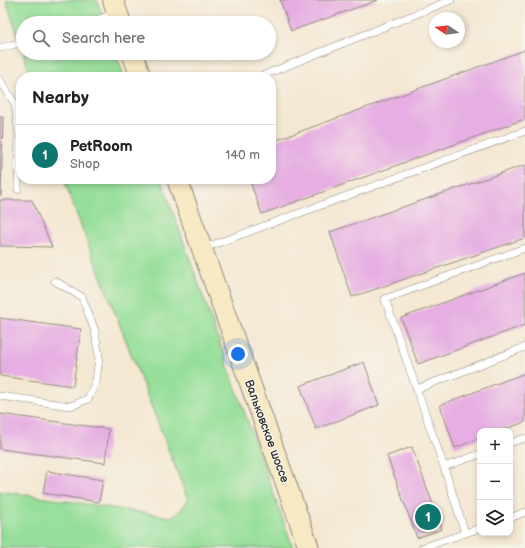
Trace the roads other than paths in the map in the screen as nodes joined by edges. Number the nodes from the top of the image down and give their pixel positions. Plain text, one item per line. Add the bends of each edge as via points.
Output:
1 (451, 0) edge
2 (118, 12) edge
3 (106, 16) edge
4 (16, 44) edge
5 (0, 48) edge
6 (135, 60) edge
7 (139, 72) edge
8 (271, 72) edge
9 (0, 80) edge
10 (16, 112) edge
11 (525, 131) edge
12 (18, 184) edge
13 (179, 184) edge
14 (18, 189) dead end
15 (202, 248) junction
16 (525, 248) edge
17 (55, 281) dead end
18 (525, 347) edge
19 (417, 389) junction
20 (0, 396) edge
21 (525, 438) edge
22 (513, 442) edge
23 (477, 455) edge
24 (444, 467) junction
25 (525, 512) edge
26 (513, 517) edge
27 (477, 529) edge
28 (465, 533) junction
29 (309, 548) edge
30 (422, 548) edge

1 - 8 lane
2 - 3 lane
4 - 5 lane
6 - 7 main road
9 - 10 lane via 15,104
11 - 15 lane
12 - 14 lane
13 - 15 main road, Вальковское шоссе
15 - 29 main road, Вальковское шоссе
16 - 19 lane via 385,299
17 - 20 lane via 82,297 95,331 99,358 96,381 88,399 71,406
18 - 19 lane
19 - 24 lane
21 - 22 lane
23 - 24 lane
24 - 28 lane
25 - 26 lane
27 - 28 lane
28 - 30 lane

